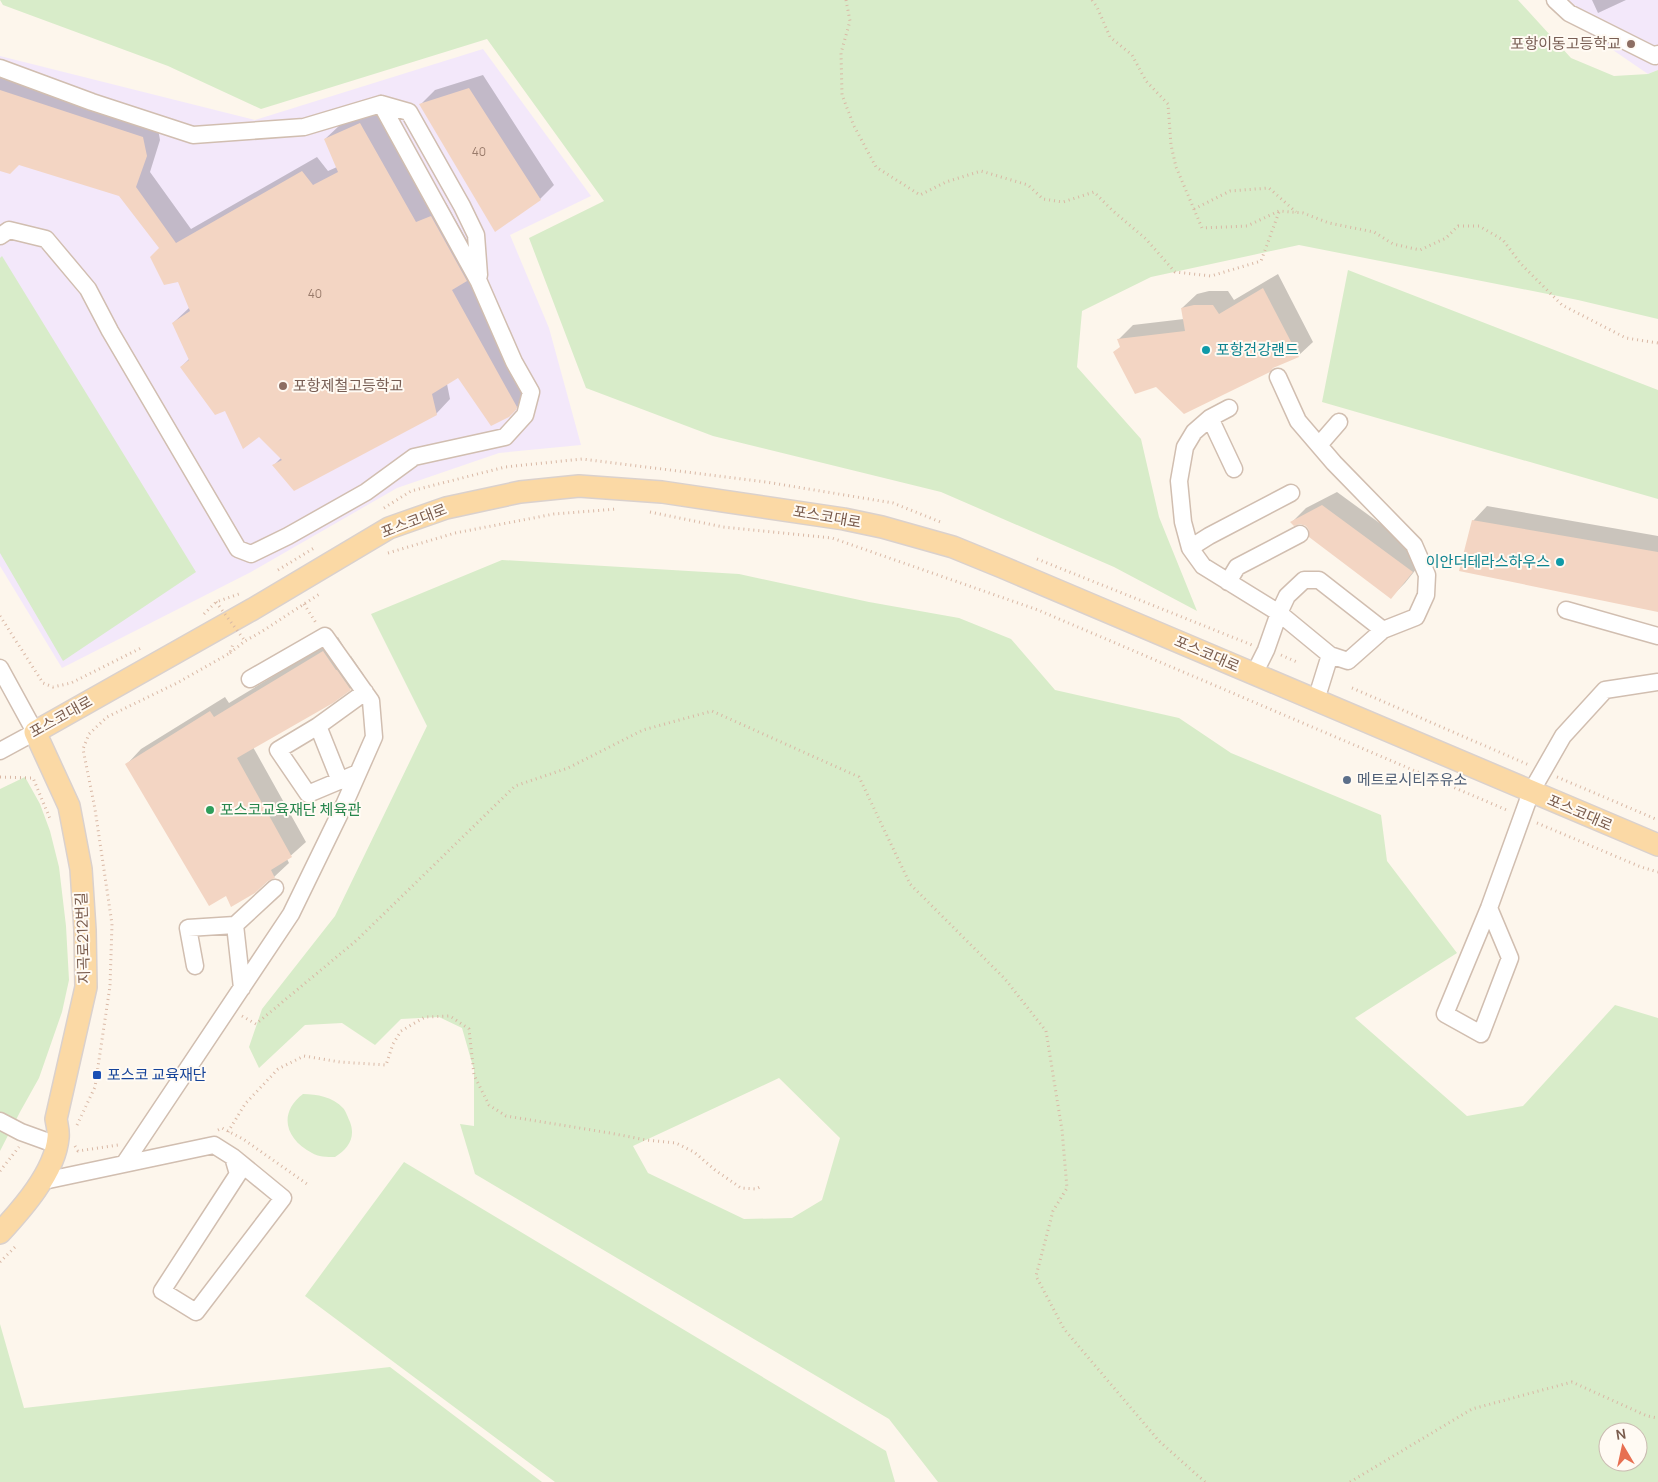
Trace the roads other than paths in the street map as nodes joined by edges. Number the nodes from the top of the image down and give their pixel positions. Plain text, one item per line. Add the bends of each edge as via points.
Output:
1 (1554, 0) edge
2 (1658, 54) edge
3 (0, 68) edge
4 (0, 236) edge
5 (1278, 377) dead end
6 (1229, 408) dead end
7 (1210, 418) junction
8 (1338, 422) dead end
9 (1319, 445) junction
10 (1234, 469) dead end
11 (1292, 493) dead end
12 (1300, 534) dead end
13 (1190, 548) junction
14 (1228, 582) junction
15 (1566, 610) dead end
16 (1279, 613) junction
17 (1383, 630) junction
18 (1658, 636) edge
19 (1330, 655) junction
20 (0, 668) edge
21 (1254, 674) junction
22 (250, 679) dead end
23 (1658, 682) edge
24 (365, 692) junction
25 (1316, 700) junction
26 (318, 726) junction
27 (35, 732) junction
28 (0, 751) edge
29 (358, 773) junction
30 (340, 781) junction
31 (1531, 792) junction
32 (1658, 845) edge
33 (275, 888) dead end
34 (1489, 908) junction
35 (235, 925) junction
36 (195, 966) dead end
37 (242, 988) junction
38 (0, 1121) edge
39 (57, 1145) junction
40 (227, 1153) junction
41 (124, 1164) junction
42 (39, 1182) junction
43 (0, 1233) edge

1 - 2 street via 1569,14 1655,56
3 - 4 street via 193,135 304,127 382,104 480,282 514,362 531,392 525,415 505,437 414,457 383,480 251,554 238,549 88,288 46,240 9,230
5 - 9 street via 1298,421
6 - 7 street
7 - 10 street
7 - 13 street via 1194,432 1185,447 1179,481 1183,522
8 - 9 street
9 - 17 street via 1414,545 1427,575 1426,595 1416,617
11 - 13 street
12 - 14 street via 1237,567
13 - 14 street via 1203,566
14 - 16 street
15 - 18 street
16 - 17 street via 1287,596 1304,580 1319,580
16 - 19 street
16 - 21 street
17 - 19 street via 1348,661
19 - 25 street
20 - 27 street, 지곡로212번길
21 - 25 main road, 포스코대로
21 - 27 main road, 포스코대로 via 994,564 916,537 844,519 662,492 579,486 484,499 389,528
22 - 24 street via 325,636
23 - 31 street via 1605,690 1563,736
24 - 26 street
24 - 29 street via 371,701 374,737
25 - 31 main road, 포스코대로
26 - 30 street
26 - 30 street via 278,750 308,794
27 - 28 street, 포스코대로
27 - 39 main road, 지곡로212번길 via 69,806 81,869 85,930 86,987 56,1119
29 - 30 street
29 - 37 street via 291,914
31 - 32 main road, 포스코대로
31 - 34 street
33 - 35 street
34 - 34 street via 1444,1014 1480,1034 1510,958
35 - 36 street via 188,928
35 - 37 street
37 - 41 street
38 - 39 street
39 - 42 main road, 지곡로212번길
40 - 40 street via 238,1174 162,1291 196,1312 283,1198
40 - 41 street via 214,1145
41 - 42 street
42 - 43 main road, 지곡로212번길

